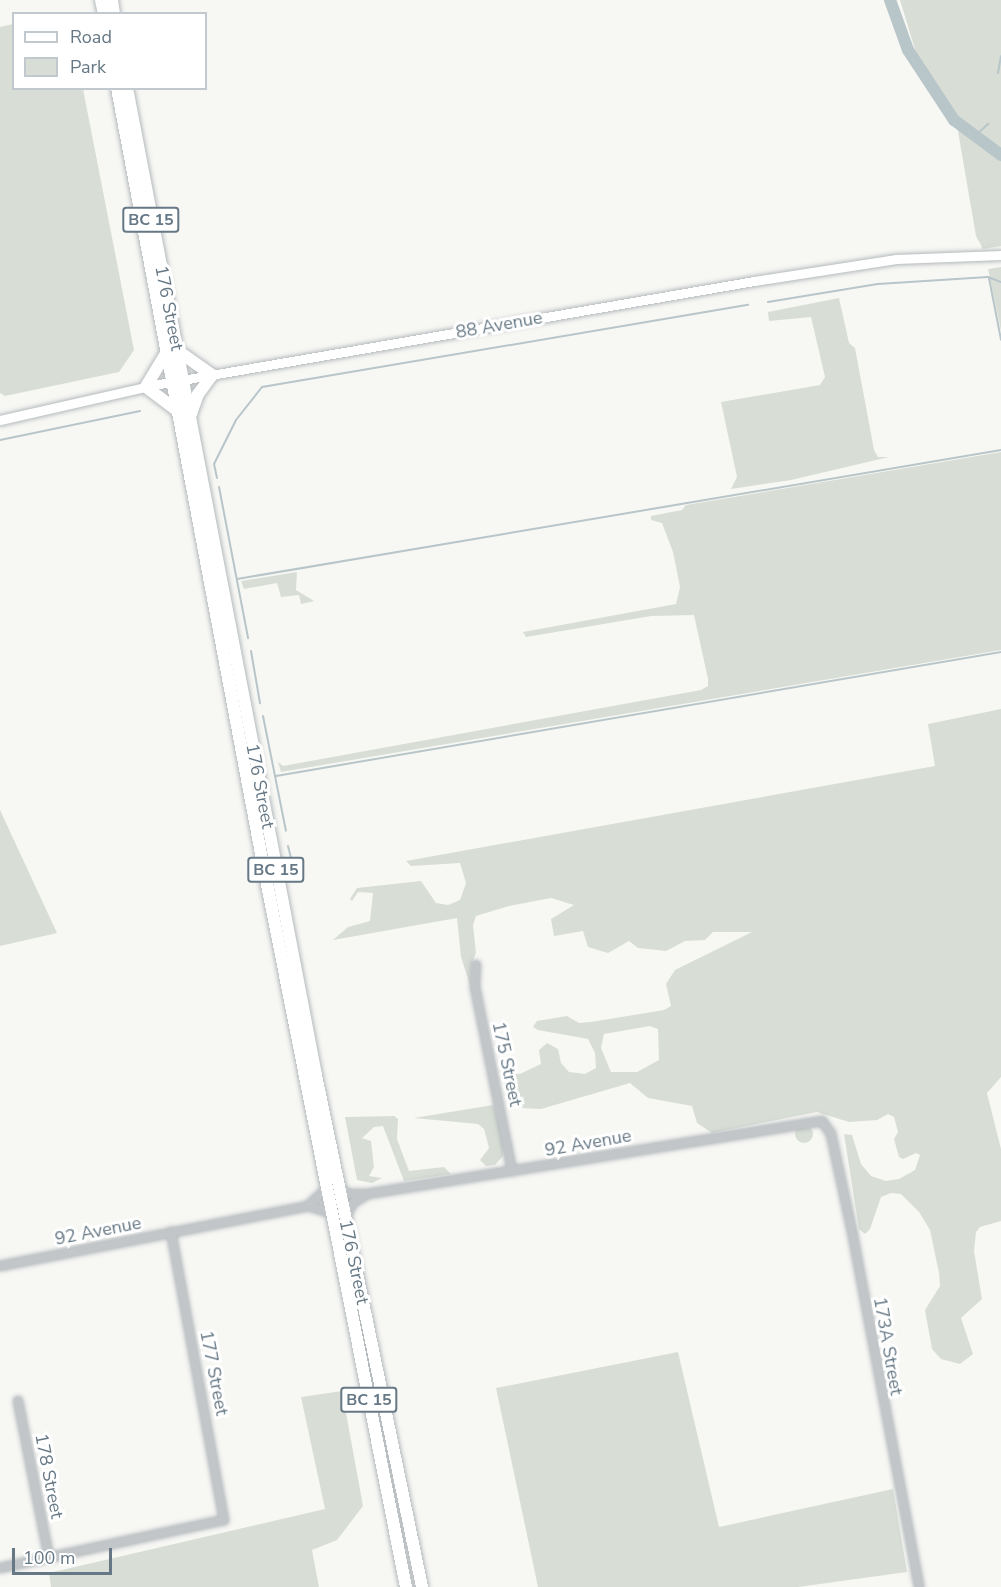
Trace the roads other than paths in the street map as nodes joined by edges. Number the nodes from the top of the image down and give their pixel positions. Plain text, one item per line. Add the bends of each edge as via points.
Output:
1 (117, 90) edge
2 (127, 90) edge
3 (1001, 255) edge
4 (178, 351) junction
5 (165, 355) junction
6 (212, 375) junction
7 (184, 380) junction
8 (170, 382) junction
9 (146, 387) junction
10 (176, 410) junction
11 (190, 417) junction
12 (0, 420) edge
13 (476, 965) dead end
14 (814, 1119) joint
15 (512, 1170) junction
16 (332, 1188) junction
17 (367, 1194) junction
18 (308, 1206) junction
19 (332, 1213) junction
20 (345, 1219) junction
21 (171, 1232) junction
22 (0, 1266) edge
23 (18, 1401) dead end
24 (49, 1557) junction
25 (0, 1568) edge
26 (406, 1587) edge
27 (422, 1587) edge
28 (919, 1587) edge

1 - 5 highway, 176 Street / BC 15
2 - 4 highway, 176 Street / BC 15
3 - 6 main road, 88 Avenue via 867,262
4 - 6 highway
4 - 7 highway, 176 Street / BC 15
5 - 8 highway, 176 Street / BC 15
5 - 9 highway
6 - 7 main road, 88 Avenue
6 - 11 highway via 198,394
7 - 8 main road, 88 Avenue
7 - 11 highway, 176 Street / BC 15
8 - 9 main road, 88 Avenue
8 - 10 highway, 176 Street / BC 15
9 - 10 highway
9 - 12 main road, 88 Avenue
10 - 16 highway, 176 Street / BC 15
11 - 16 highway, 176 Street / BC 15
13 - 15 street, 175 Street via 475,987
14 - 15 street, 92 Avenue
14 - 28 street, 173A Street via 826,1124 831,1134
15 - 17 street, 92 Avenue
16 - 17 street, 92 Avenue via 348,1194
16 - 18 street
16 - 19 highway, 176 Street / BC 15
16 - 20 highway, 176 Street / BC 15
17 - 20 street via 353,1203
18 - 19 street, 92 Avenue
18 - 21 street, 92 Avenue
19 - 26 highway, 176 Street / BC 15
20 - 27 highway, 176 Street / BC 15
21 - 22 street, 92 Avenue
21 - 24 street, 177 Street via 224,1520
23 - 24 street, 178 Street
24 - 25 street

